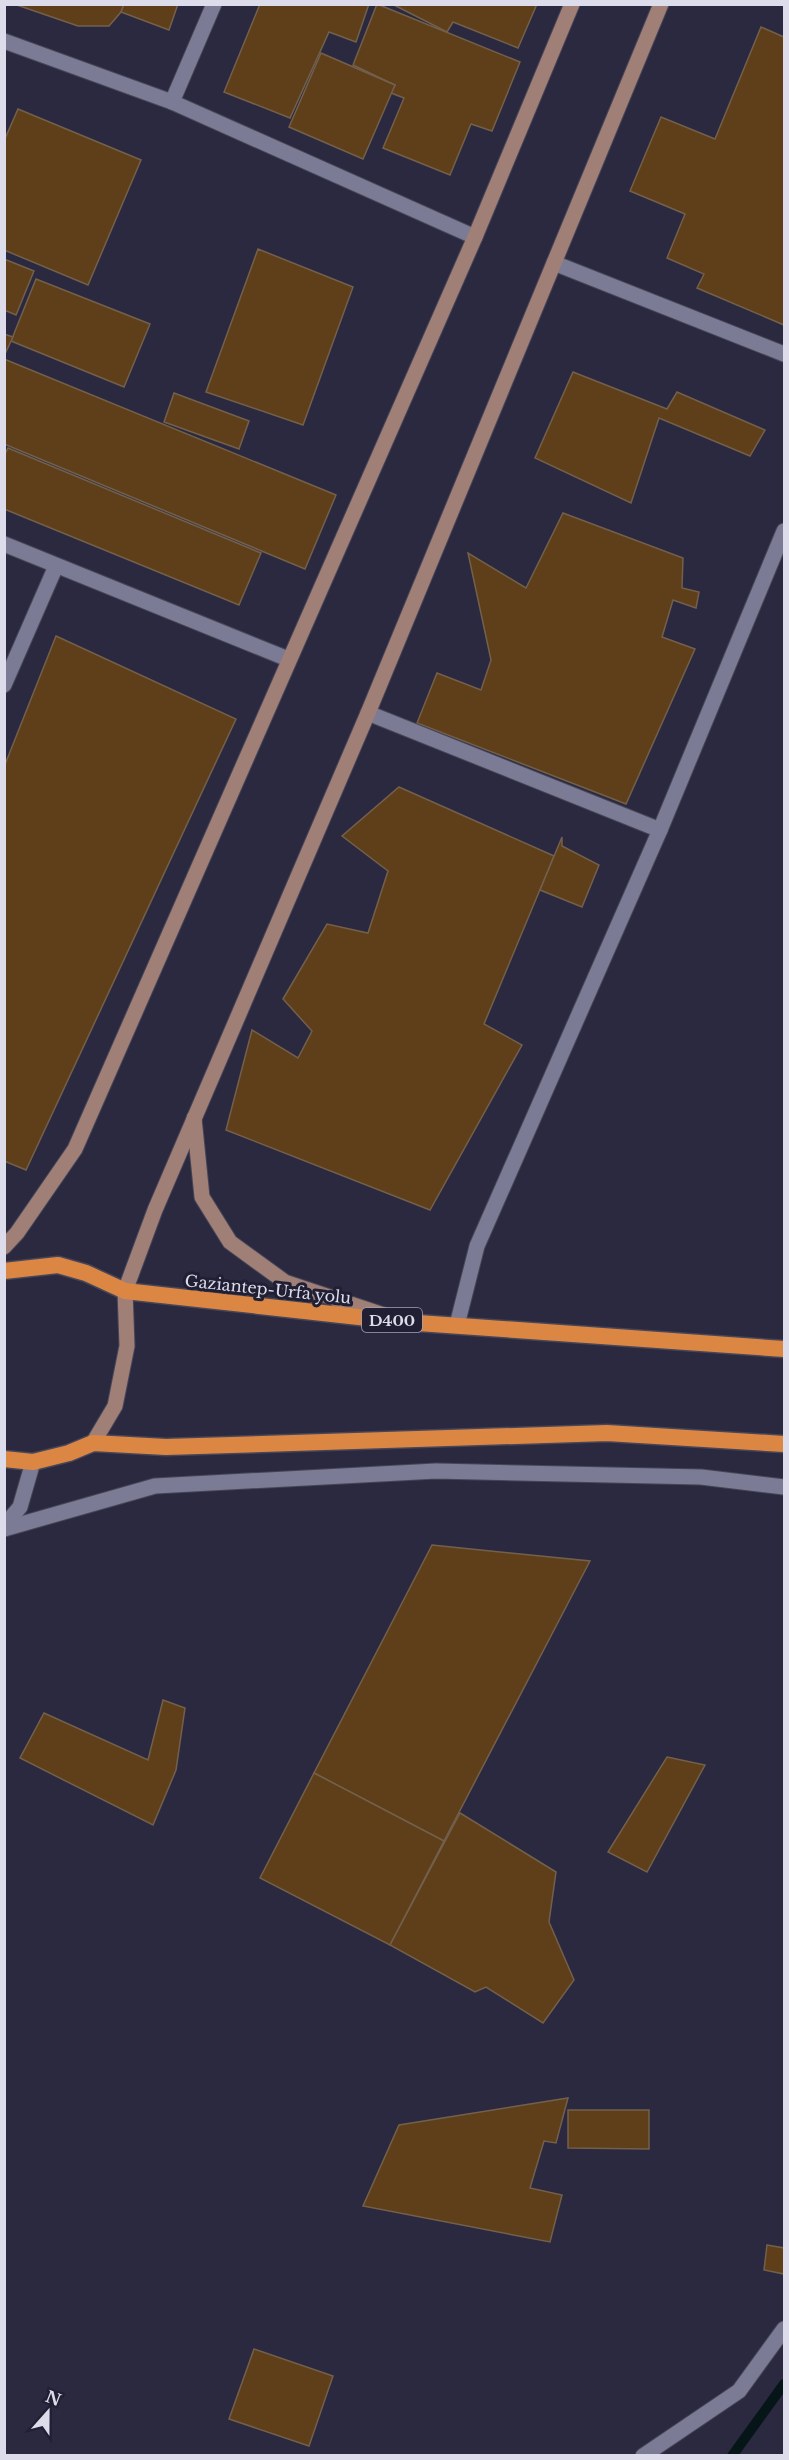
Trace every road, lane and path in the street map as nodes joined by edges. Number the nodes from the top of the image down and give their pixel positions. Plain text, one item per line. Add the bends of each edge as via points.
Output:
1 (214, 4) edge
2 (572, 4) edge
3 (661, 4) edge
4 (4, 41) edge
5 (172, 102) junction
6 (475, 237) junction
7 (554, 263) junction
8 (784, 354) edge
9 (784, 531) edge
10 (4, 544) edge
11 (56, 566) junction
12 (288, 659) junction
13 (4, 685) edge
14 (368, 713) junction
15 (660, 830) junction
16 (194, 1116) junction
17 (4, 1247) edge
18 (4, 1271) edge
19 (125, 1292) junction
20 (404, 1322) junction
21 (457, 1325) junction
22 (784, 1349) edge
23 (93, 1443) junction
24 (784, 1444) edge
25 (4, 1459) edge
26 (33, 1462) junction
27 (784, 1487) edge
28 (4, 1527) edge
29 (784, 2329) edge
30 (643, 2456) edge

1 - 5 street
2 - 6 main road
3 - 7 main road
4 - 5 street
5 - 6 street
6 - 12 main road
7 - 8 street
7 - 14 main road
9 - 15 street
10 - 11 street
11 - 12 street
11 - 13 street
12 - 17 main road via 75,1149 18,1233
14 - 15 street
14 - 16 main road
15 - 21 street via 477,1246
16 - 19 main road
16 - 20 main road via 202,1197 230,1242 285,1282
18 - 19 highway, Gaziantep-Urfa yolu / D400 via 58,1265 86,1273
19 - 20 highway, Gaziantep-Urfa yolu / D400
19 - 23 main road via 127,1346 116,1406
20 - 21 highway, Gaziantep-Urfa yolu / D400
21 - 22 highway, Gaziantep-Urfa yolu / D400
23 - 24 highway via 166,1447 607,1432
23 - 26 highway
25 - 26 highway
26 - 28 street via 20,1508
27 - 28 street via 701,1477 436,1472 155,1486
29 - 30 street via 739,2391

